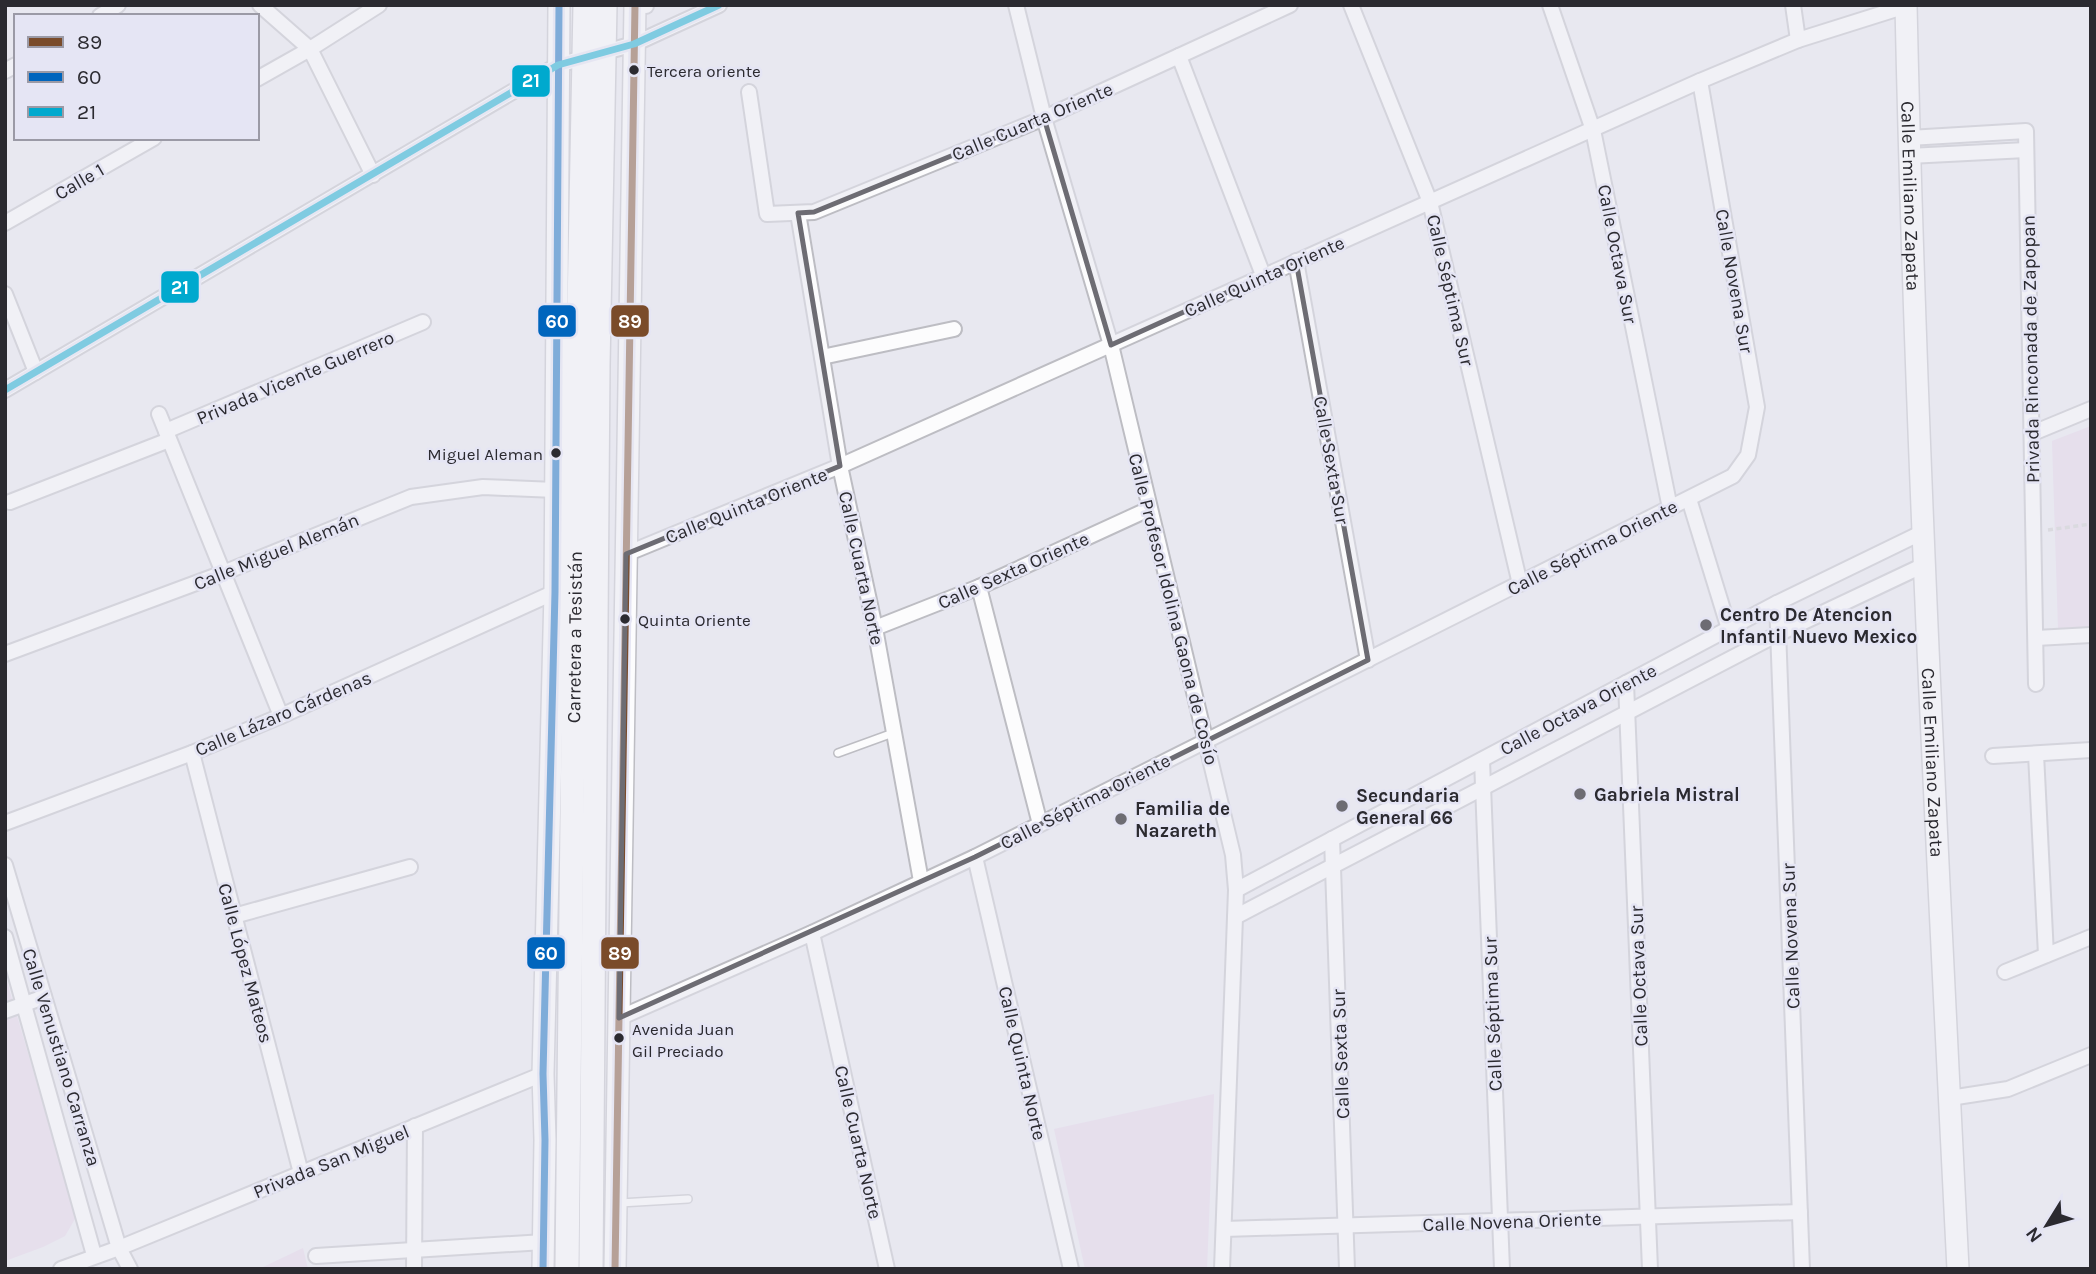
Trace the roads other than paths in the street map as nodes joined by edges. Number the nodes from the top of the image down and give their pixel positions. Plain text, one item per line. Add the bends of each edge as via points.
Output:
1 (260, 5) edge
2 (379, 5) edge
3 (559, 5) edge
4 (585, 5) edge
5 (605, 5) edge
6 (635, 5) edge
7 (719, 5) edge
8 (1016, 5) edge
9 (1290, 5) edge
10 (1351, 5) edge
11 (1550, 5) edge
12 (1793, 5) edge
13 (1906, 6) edge
14 (1798, 40) junction
15 (634, 44) junction
16 (310, 49) junction
17 (594, 55) junction
18 (1179, 56) junction
19 (558, 65) junction
20 (259, 78) edge
21 (1700, 81) junction
22 (749, 92) dead end
23 (1044, 118) junction
24 (1593, 130) junction
25 (150, 140) edge
26 (1909, 147) junction
27 (2026, 150) junction
28 (373, 175) junction
29 (1430, 202) junction
30 (798, 213) junction
31 (5, 223) edge
32 (1296, 261) junction
33 (1263, 275) junction
34 (5, 294) edge
35 (423, 322) dead end
36 (954, 329) dead end
37 (1111, 345) junction
38 (822, 357) junction
39 (36, 372) junction
40 (5, 390) edge
41 (2091, 409) edge
42 (159, 414) dead end
43 (2033, 433) junction
44 (167, 436) junction
45 (840, 466) junction
46 (1733, 476) joint
47 (555, 490) junction
48 (1689, 499) junction
49 (10, 502) dead end
50 (1670, 508) junction
51 (1149, 509) junction
52 (1923, 532) junction
53 (626, 554) junction
54 (1924, 565) junction
55 (223, 573) junction
56 (1520, 583) junction
57 (979, 587) junction
58 (555, 592) junction
59 (1777, 603) junction
60 (875, 628) junction
61 (1729, 629) junction
62 (1778, 634) junction
63 (2091, 635) edge
64 (2036, 638) junction
65 (5, 654) edge
66 (1367, 660) junction
67 (1626, 683) junction
68 (2036, 684) dead end
69 (1627, 713) junction
70 (281, 716) junction
71 (894, 733) junction
72 (1206, 741) junction
73 (2091, 750) edge
74 (192, 752) junction
75 (838, 753) dead end
76 (2036, 754) junction
77 (1993, 756) dead end
78 (1482, 760) junction
79 (1483, 788) junction
80 (5, 823) edge
81 (1040, 824) junction
82 (1332, 839) junction
83 (975, 856) junction
84 (5, 865) edge
85 (1333, 866) junction
86 (410, 867) dead end
87 (921, 881) junction
88 (1236, 890) junction
89 (234, 916) junction
90 (1235, 917) junction
91 (813, 933) junction
92 (5, 937) edge
93 (2091, 937) edge
94 (2046, 956) junction
95 (2005, 972) dead end
96 (44, 997) junction
97 (24, 1004) junction
98 (5, 1012) edge
99 (619, 1018) junction
100 (2091, 1055) edge
101 (542, 1074) junction
102 (1950, 1098) junction
103 (415, 1126) junction
104 (301, 1173) junction
105 (688, 1199) dead end
106 (616, 1203) junction
107 (1800, 1212) junction
108 (1648, 1216) junction
109 (1500, 1221) junction
110 (1346, 1226) junction
111 (1224, 1229) junction
112 (544, 1242) junction
113 (119, 1248) junction
114 (414, 1251) junction
115 (94, 1255) junction
116 (316, 1256) dead end
117 (61, 1269) edge
118 (130, 1269) edge
119 (414, 1269) edge
120 (543, 1269) edge
121 (567, 1269) edge
122 (591, 1269) edge
123 (615, 1269) edge
124 (887, 1269) edge
125 (1070, 1269) edge
126 (1222, 1269) edge
127 (1347, 1269) edge
128 (1502, 1269) edge
129 (1650, 1269) edge
130 (1802, 1269) edge
131 (1958, 1269) edge

1 - 16 street
2 - 16 street
3 - 19 main road
4 - 17 main road, Carretera a Tesistán
5 - 17 main road, Carretera a Tesistán
6 - 15 main road
7 - 15 street
8 - 23 street, Calle Profesor Idolina Gaona de Cosío
9 - 18 street, Calle Cuarta Oriente
10 - 29 street, Calle Séptima Sur
11 - 24 street, Calle Octava Sur
12 - 14 street
13 - 14 street, Calle Quinta Oriente
13 - 26 main road, Calle Emiliano Zapata
14 - 21 street, Calle Quinta Oriente
15 - 17 street
15 - 53 main road
16 - 20 street
16 - 28 street
17 - 19 street
17 - 121 main road, Carretera a Tesistán via 576,461
17 - 122 main road, Carretera a Tesistán via 598,379
18 - 23 street, Calle Cuarta Oriente
18 - 33 street
19 - 28 street
19 - 47 main road
21 - 24 street, Calle Quinta Oriente
21 - 46 street, Calle Novena Sur via 1757,407 1748,455
22 - 30 street, Calle Cuarta Oriente via 767,214
23 - 30 street, Calle Cuarta Oriente via 814,212
23 - 37 street, Calle Profesor Idolina Gaona de Cosío
24 - 29 street, Calle Quinta Oriente
24 - 50 street, Calle Octava Sur
25 - 31 street, Calle 1
26 - 27 street
26 - 27 street, Privada Rinconada de Zapopan via 2026,131
26 - 52 main road, Calle Emiliano Zapata
27 - 43 street, Privada Rinconada de Zapopan
28 - 39 street
29 - 32 street, Calle Quinta Oriente
29 - 56 street, Calle Séptima Sur
30 - 38 street, Calle Cuarta Norte
32 - 33 street, Calle Quinta Oriente
32 - 66 street, Calle Sexta Sur
33 - 37 street, Calle Quinta Oriente
34 - 39 street
35 - 44 street, Privada Vicente Guerrero
36 - 38 street
37 - 45 street, Calle Quinta Oriente
37 - 51 street, Calle Profesor Idolina Gaona de Cosío
38 - 45 street, Calle Cuarta Norte
39 - 40 street
41 - 43 street
42 - 44 street
43 - 64 street, Privada Rinconada de Zapopan
44 - 49 street, Privada Vicente Guerrero
44 - 55 street
45 - 53 street, Calle Quinta Oriente
45 - 60 street, Calle Cuarta Norte
46 - 48 street, Calle Séptima Oriente
47 - 55 street, Calle Miguel Alemán via 483,487 411,497
47 - 58 main road
48 - 50 street, Calle Séptima Oriente
48 - 61 street
50 - 56 street, Calle Séptima Oriente
51 - 57 street, Calle Sexta Oriente
51 - 72 street, Calle Profesor Idolina Gaona de Cosío
52 - 54 main road, Calle Emiliano Zapata
52 - 59 street, Calle Octava Oriente
53 - 99 main road
54 - 62 street, Calle Octava Oriente
54 - 102 main road, Calle Emiliano Zapata
55 - 65 street, Calle Miguel Alemán
55 - 70 street
56 - 66 street, Calle Séptima Oriente
57 - 60 street, Calle Sexta Oriente
57 - 81 street
58 - 70 street, Calle Lázaro Cárdenas
58 - 101 main road
59 - 61 street, Calle Octava Oriente
59 - 62 street, Calle Novena Sur
60 - 71 street, Calle Cuarta Norte
61 - 67 street, Calle Octava Oriente
62 - 69 street, Calle Octava Oriente
62 - 107 street, Calle Novena Sur
63 - 64 street
64 - 68 street, Privada Rinconada de Zapopan
66 - 72 street, Calle Séptima Oriente
67 - 69 street, Calle Octava Sur
67 - 78 street, Calle Octava Oriente
69 - 79 street, Calle Octava Oriente
69 - 108 street, Calle Octava Sur
70 - 74 street, Calle Lázaro Cárdenas
71 - 75 lane
71 - 87 street, Calle Cuarta Norte
72 - 81 street, Calle Séptima Oriente
72 - 88 street, Calle Profesor Idolina Gaona de Cosío via 1227,824
73 - 76 street
74 - 80 street, Calle Lázaro Cárdenas
74 - 89 street, Calle López Mateos
76 - 77 street
76 - 94 street
78 - 79 street, Calle Séptima Sur
78 - 82 street, Calle Octava Oriente
79 - 85 street, Calle Octava Oriente
79 - 109 street, Calle Séptima Sur
81 - 83 street, Calle Séptima Oriente
82 - 85 street, Calle Sexta Sur
82 - 88 street, Calle Octava Oriente
83 - 87 street, Calle Séptima Oriente
83 - 125 street, Calle Quinta Norte
84 - 96 street, Calle Venustiano Carranza
85 - 90 street, Calle Octava Oriente
85 - 110 street, Calle Sexta Sur
86 - 89 street
87 - 91 street, Calle Séptima Oriente
88 - 90 street, Calle Profesor Idolina Gaona de Cosío
89 - 104 street, Calle López Mateos
90 - 111 street, Calle Profesor Idolina Gaona de Cosío
91 - 99 street, Calle Séptima Oriente
91 - 124 street, Calle Cuarta Norte
92 - 97 street, Calle Venustiano Carranza
93 - 94 street
94 - 95 street
96 - 97 street
96 - 113 street, Calle Venustiano Carranza
97 - 98 street
97 - 115 street, Calle Venustiano Carranza
99 - 106 main road
100 - 102 street via 2008,1089
101 - 103 street, Privada San Miguel
101 - 112 main road
102 - 131 main road, Calle Emiliano Zapata
103 - 104 street, Privada San Miguel
103 - 114 street
104 - 113 street, Privada San Miguel
105 - 106 lane
106 - 123 main road
107 - 108 street, Calle Novena Oriente
107 - 130 street, Calle Novena Sur
108 - 109 street, Calle Novena Oriente
108 - 129 street, Calle Octava Sur
109 - 110 street, Calle Novena Oriente
109 - 128 street, Calle Séptima Sur
110 - 111 street, Calle Novena Oriente
110 - 127 street, Calle Sexta Sur
111 - 126 street, Calle Profesor Idolina Gaona de Cosío
112 - 114 street
112 - 120 main road
113 - 115 street, Privada San Miguel
113 - 118 street, Calle Venustiano Carranza
114 - 116 street
114 - 119 street
115 - 117 street, Privada San Miguel

